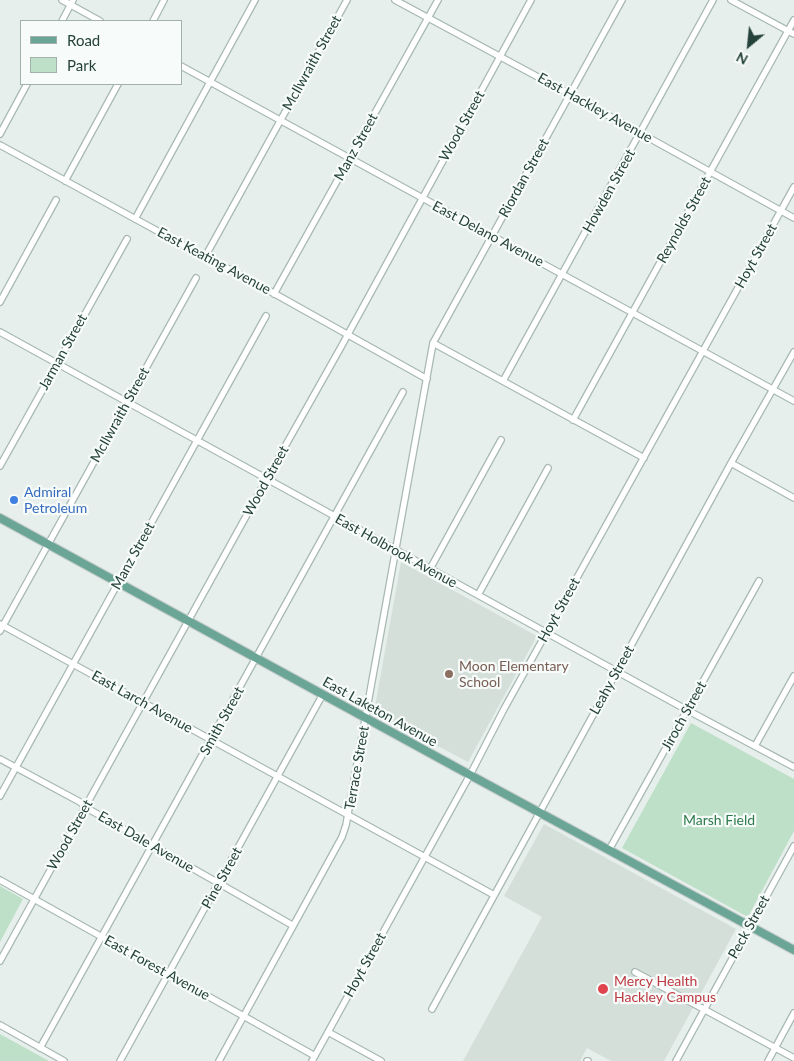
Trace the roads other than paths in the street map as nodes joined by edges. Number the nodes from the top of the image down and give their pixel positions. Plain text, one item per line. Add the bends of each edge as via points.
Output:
1 (62, 0) edge
2 (164, 0) edge
3 (255, 0) edge
4 (346, 0) edge
5 (395, 0) edge
6 (438, 0) edge
7 (531, 0) edge
8 (622, 0) edge
9 (713, 0) edge
10 (731, 0) edge
11 (72, 2) edge
12 (428, 18) junction
13 (63, 20) edge
14 (99, 20) edge
15 (154, 20) edge
16 (794, 20) edge
17 (791, 33) edge
18 (500, 56) junction
19 (182, 67) edge
20 (210, 82) junction
21 (26, 85) edge
22 (117, 85) edge
23 (570, 94) junction
24 (280, 121) junction
25 (640, 133) junction
26 (0, 134) edge
27 (0, 145) edge
28 (350, 159) junction
29 (710, 172) junction
30 (65, 181) junction
31 (794, 187) edge
32 (422, 198) junction
33 (56, 200) dead end
34 (781, 211) junction
35 (794, 218) edge
36 (135, 219) junction
37 (492, 236) junction
38 (127, 239) dead end
39 (205, 257) junction
40 (562, 274) junction
41 (196, 278) dead end
42 (274, 294) junction
43 (0, 302) edge
44 (632, 313) junction
45 (266, 316) dead end
46 (0, 332) edge
47 (348, 335) junction
48 (434, 343) junction
49 (703, 352) junction
50 (794, 352) edge
51 (57, 363) junction
52 (427, 379) junction
53 (503, 381) junction
54 (425, 387) joint
55 (773, 390) junction
56 (403, 392) dead end
57 (794, 401) edge
58 (127, 402) junction
59 (573, 420) junction
60 (501, 440) dead end
61 (197, 441) junction
62 (644, 458) junction
63 (731, 463) junction
64 (0, 466) edge
65 (548, 468) dead end
66 (266, 479) junction
67 (794, 498) edge
68 (335, 516) junction
69 (0, 518) edge
70 (48, 544) junction
71 (397, 550) junction
72 (430, 569) junction
73 (759, 581) dead end
74 (118, 583) junction
75 (478, 595) junction
76 (188, 620) junction
77 (1, 627) edge
78 (547, 632) junction
79 (257, 658) junction
80 (73, 664) junction
81 (617, 672) junction
82 (794, 676) edge
83 (323, 694) junction
84 (143, 703) junction
85 (687, 710) junction
86 (366, 718) junction
87 (212, 740) junction
88 (755, 746) junction
89 (0, 759) edge
90 (16, 767) junction
91 (794, 767) edge
92 (470, 775) junction
93 (278, 777) junction
94 (0, 796) edge
95 (85, 807) junction
96 (539, 812) junction
97 (348, 815) junction
98 (153, 846) junction
99 (794, 846) edge
100 (609, 850) junction
101 (424, 857) junction
102 (0, 880) edge
103 (219, 883) junction
104 (494, 894) junction
105 (34, 899) junction
106 (292, 925) junction
107 (750, 925) junction
108 (102, 937) junction
109 (794, 950) edge
110 (0, 961) edge
111 (635, 972) dead end
112 (168, 975) junction
113 (432, 1009) dead end
114 (704, 1010) junction
115 (794, 1013) edge
116 (243, 1017) junction
117 (0, 1026) edge
118 (328, 1032) junction
119 (40, 1048) junction
120 (775, 1048) junction
121 (314, 1058) edge
122 (794, 1058) edge
123 (64, 1061) edge
124 (120, 1061) edge
125 (219, 1061) edge
126 (381, 1061) edge
127 (676, 1061) edge
128 (768, 1061) edge

1 - 11 street
2 - 15 street
3 - 20 street
4 - 24 street, McIlwraith Street
5 - 12 street, East Hackley Avenue
6 - 12 street, Manz Street
7 - 18 street, Wood Street
8 - 23 street, Riordan Street
9 - 25 street, Howden Street
10 - 17 street
11 - 13 street
11 - 14 street
12 - 18 street, East Hackley Avenue
12 - 28 street, Manz Street
16 - 17 street, Reynolds Street
17 - 29 street, Reynolds Street
18 - 23 street, East Hackley Avenue
18 - 32 street, Wood Street
19 - 20 street, East Delano Avenue
20 - 24 street, East Delano Avenue
20 - 36 street
21 - 26 street
22 - 30 street
23 - 25 street, East Hackley Avenue
23 - 37 street, Riordan Street
24 - 28 street, East Delano Avenue
24 - 39 street, McIlwraith Street
25 - 29 street, East Hackley Avenue
25 - 40 street, Howden Street
27 - 30 street, East Keating Avenue
28 - 32 street, East Delano Avenue
28 - 42 street, Manz Street
29 - 34 street, East Hackley Avenue
29 - 44 street, Reynolds Street
30 - 36 street, East Keating Avenue
31 - 34 street, Hoyt Street
32 - 37 street, East Delano Avenue
32 - 47 street, Wood Street
33 - 43 street
34 - 35 street, East Hackley Avenue
34 - 49 street, Hoyt Street
36 - 39 street, East Keating Avenue
37 - 40 street, East Delano Avenue
37 - 48 street, Riordan Street
38 - 51 street, Jarman Street
39 - 42 street, East Keating Avenue
40 - 44 street, East Delano Avenue
40 - 53 street, Howden Street
41 - 58 street, McIlwraith Street
42 - 47 street, East Keating Avenue
44 - 49 street, East Delano Avenue
44 - 59 street, Reynolds Street
45 - 61 street, Manz Street
46 - 51 street, East Holbrook Avenue
47 - 52 street, East Keating Avenue
47 - 66 street, Wood Street
48 - 52 street, Riordan Street
48 - 53 street
49 - 55 street, East Delano Avenue
49 - 62 street, Hoyt Street
50 - 55 street, Leahy Street
51 - 58 street, East Holbrook Avenue
51 - 64 street, Jarman Street
52 - 54 street, Riordan Street
53 - 59 street
54 - 71 street, Terrace Street
55 - 57 street, East Delano Avenue
55 - 63 street, Leahy Street
56 - 68 street, Smith Street
58 - 61 street, East Holbrook Avenue
58 - 70 street, McIlwraith Street
59 - 62 street
60 - 72 street
61 - 66 street, East Holbrook Avenue
61 - 74 street, Manz Street
62 - 78 street, Hoyt Street
63 - 67 street
63 - 81 street, Leahy Street
65 - 75 street
66 - 68 street, East Holbrook Avenue
66 - 76 street, Wood Street
68 - 71 street, East Holbrook Avenue
68 - 79 street, Smith Street
69 - 70 main road, East Laketon Avenue
70 - 74 main road, East Laketon Avenue
70 - 77 street, McIlwraith Street
71 - 72 street, East Holbrook Avenue
71 - 86 street, Terrace Street
72 - 75 street, East Holbrook Avenue
73 - 85 street, Jiroch Street
74 - 76 main road, East Laketon Avenue
74 - 80 street, Manz Street
75 - 78 street, East Holbrook Avenue
76 - 79 main road, East Laketon Avenue
76 - 84 street, Wood Street
77 - 80 street, East Larch Avenue
78 - 81 street, East Holbrook Avenue
78 - 92 street, Hoyt Street
79 - 83 main road, East Laketon Avenue
79 - 87 street, Smith Street
80 - 84 street, East Larch Avenue
80 - 90 street, Manz Street
81 - 85 street, East Holbrook Avenue
81 - 96 street, Leahy Street
82 - 88 street
83 - 86 main road, East Laketon Avenue
83 - 93 street, Pine Street
84 - 87 street, East Larch Avenue
84 - 95 street, Wood Street
85 - 88 street, East Holbrook Avenue
85 - 100 street, Jiroch Street
86 - 92 main road, East Laketon Avenue
86 - 97 street, Terrace Street
87 - 93 street, East Larch Avenue
87 - 98 street, Smith Street
88 - 91 street, East Holbrook Avenue
89 - 90 street, East Dale Avenue
90 - 94 street, Manz Street
90 - 95 street, East Dale Avenue
92 - 96 main road, East Laketon Avenue
92 - 101 street, Hoyt Street
93 - 97 street, East Larch Avenue
93 - 103 street, Pine Street
95 - 98 street, East Dale Avenue
95 - 105 street, Wood Street
96 - 100 main road, East Laketon Avenue
96 - 104 street, Leahy Street
97 - 101 street, East Larch Avenue
97 - 106 street, Terrace Street via 342,836
98 - 103 street, East Dale Avenue
98 - 108 street, Smith Street
99 - 107 street, Peck Street
100 - 107 main road, East Laketon Avenue
101 - 104 street, East Larch Avenue
101 - 118 street, Hoyt Street
102 - 105 street, East Forest Avenue
103 - 106 street, East Dale Avenue
103 - 112 street, Pine Street
104 - 113 street, Leahy Street
105 - 108 street, East Forest Avenue
105 - 110 street, Wood Street
106 - 116 street, Terrace Street
107 - 109 main road, East Laketon Avenue
107 - 114 street, Peck Street
108 - 112 street, East Forest Avenue
108 - 119 street, Smith Street
111 - 114 street
112 - 116 street, East Forest Avenue
112 - 124 street, Pine Street
114 - 120 street
114 - 127 street, Peck Street
115 - 120 street
116 - 121 street, East Forest Avenue
116 - 125 street, Terrace Street
117 - 119 street
118 - 121 street, Hoyt Street
118 - 126 street
119 - 123 street
120 - 122 street
120 - 128 street

